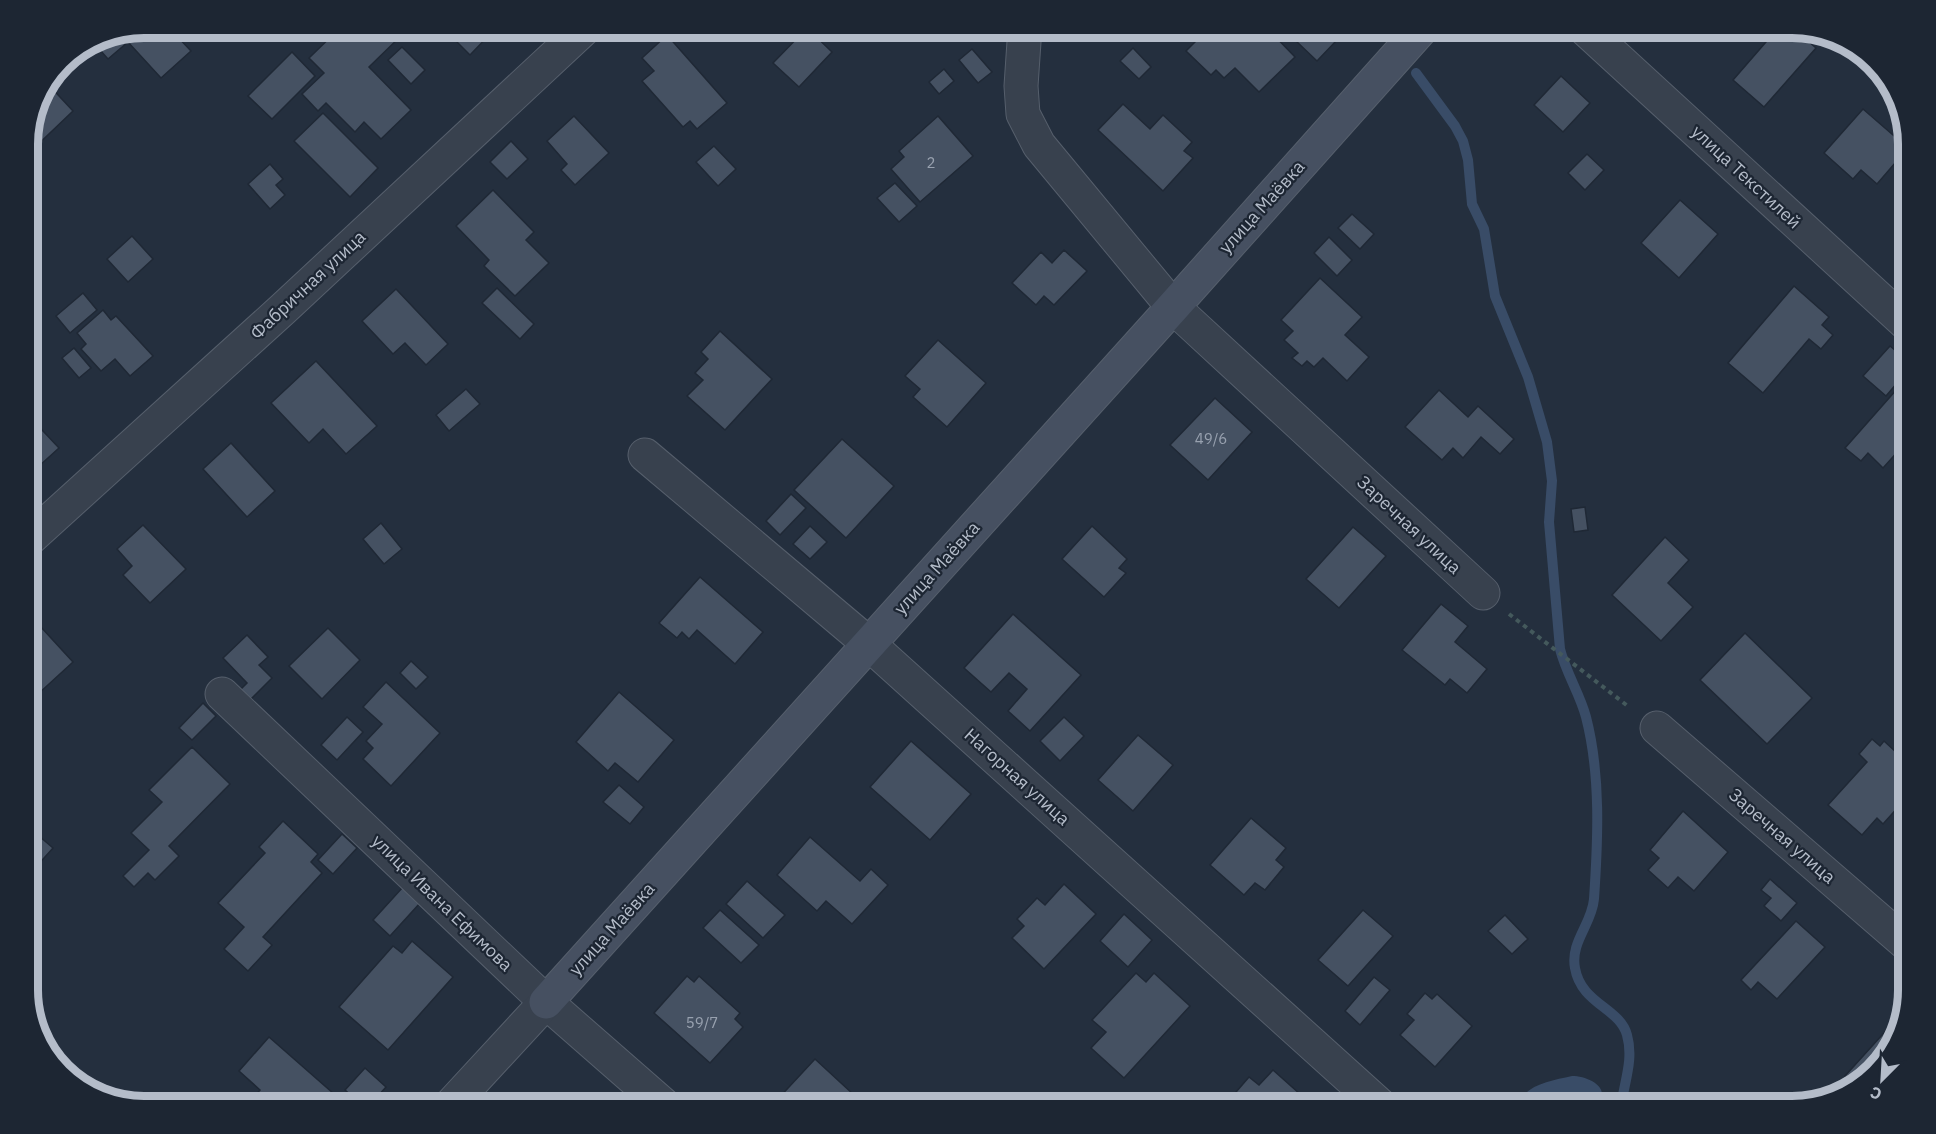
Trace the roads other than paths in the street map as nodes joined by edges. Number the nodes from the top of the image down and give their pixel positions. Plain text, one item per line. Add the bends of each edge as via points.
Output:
1 (574, 38) edge
2 (1025, 38) edge
3 (1413, 38) edge
4 (1595, 38) edge
5 (1173, 307) junction
6 (1898, 316) edge
7 (645, 455) dead end
8 (38, 532) edge
9 (1483, 593) road end
10 (869, 644) junction
11 (222, 694) dead end
12 (1657, 729) road end
13 (1898, 937) edge
14 (546, 1002) junction
15 (459, 1096) edge
16 (653, 1096) edge
17 (1370, 1096) edge

1 - 8 street, Фабричная улица
2 - 5 street, Заречная улица via 1023,114 1039,145
3 - 5 street, улица Маёвка
4 - 6 street, улица Текстилей
5 - 9 street, Заречная улица
5 - 10 street, улица Маёвка
7 - 10 street, Нагорная улица
10 - 14 street, улица Маёвка
10 - 17 street, Нагорная улица
11 - 14 street, улица Ивана Ефимова
12 - 13 street, Заречная улица
14 - 15 street, улица Маёвка
14 - 16 street, улица Ивана Ефимова

